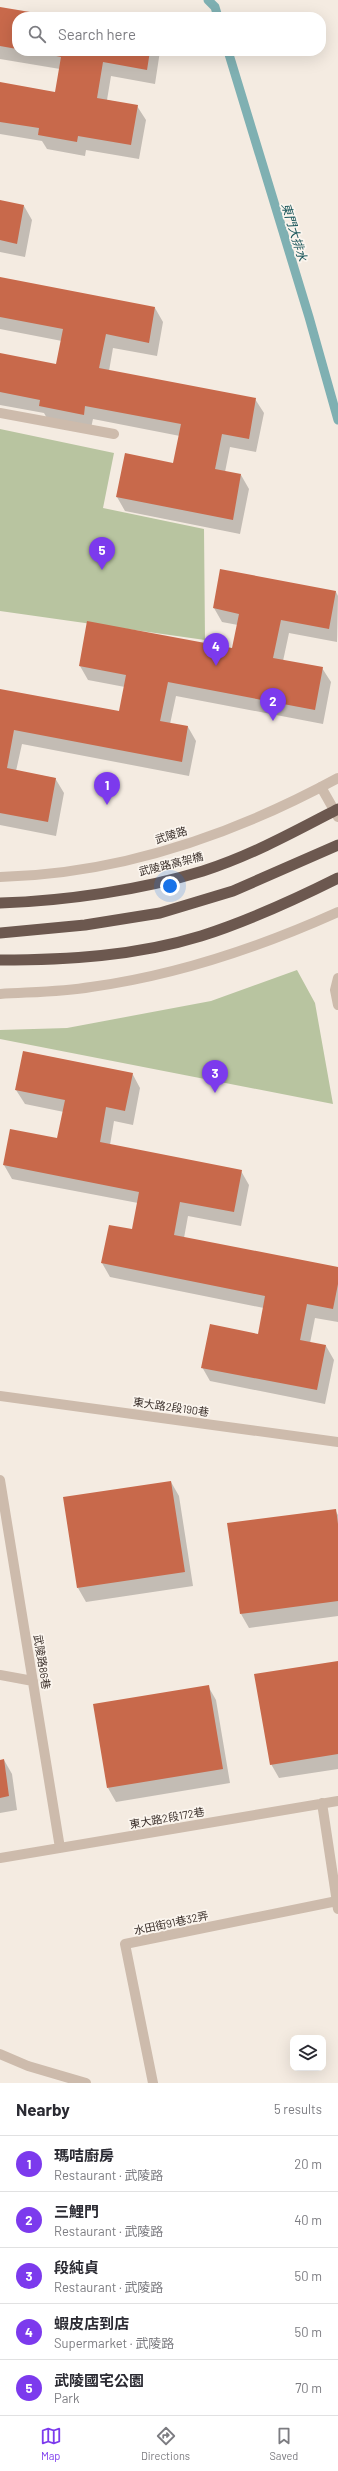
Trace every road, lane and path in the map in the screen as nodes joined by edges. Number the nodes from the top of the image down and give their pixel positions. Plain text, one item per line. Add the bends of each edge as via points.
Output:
1 (0, 413) edge
2 (114, 434) dead end
3 (338, 778) edge
4 (321, 787) junction
5 (338, 809) edge
6 (338, 817) edge
7 (338, 845) edge
8 (0, 877) edge
9 (338, 878) edge
10 (0, 903) edge
11 (338, 912) edge
12 (2, 933) edge
13 (0, 960) edge
14 (338, 978) edge
15 (0, 994) edge
16 (338, 1005) edge
17 (0, 1396) edge
18 (338, 1442) edge
19 (0, 1480) edge
20 (0, 1675) edge
21 (33, 1681) junction
22 (338, 1801) edge
23 (322, 1804) junction
24 (60, 1848) junction
25 (0, 1858) edge
26 (337, 1905) edge
27 (0, 2054) edge
28 (86, 2083) edge
29 (153, 2083) edge

1 - 2 street
3 - 4 street, 武陵路
4 - 6 street
4 - 8 street, 武陵路 via 216,834 136,858 76,870
5 - 10 highway, 武陵路高架橋, bridge via 281,839 203,870 119,890
7 - 12 highway via 233,891 160,913 85,925
9 - 13 highway via 283,905 201,936 130,952 56,960
11 - 15 street via 282,938 226,958 164,974 90,988
14 - 16 street via 335,990
17 - 18 street, 東大路2段190巷
19 - 21 street, 武陵路86巷
20 - 21 street
21 - 24 street, 武陵路86巷
22 - 23 street, 東大路2段172巷
23 - 24 street, 東大路2段172巷
23 - 26 street
24 - 25 street, 東大路2段172巷
26 - 29 street, 水田街91巷32弄 via 124,1944
27 - 28 street via 28,2066

